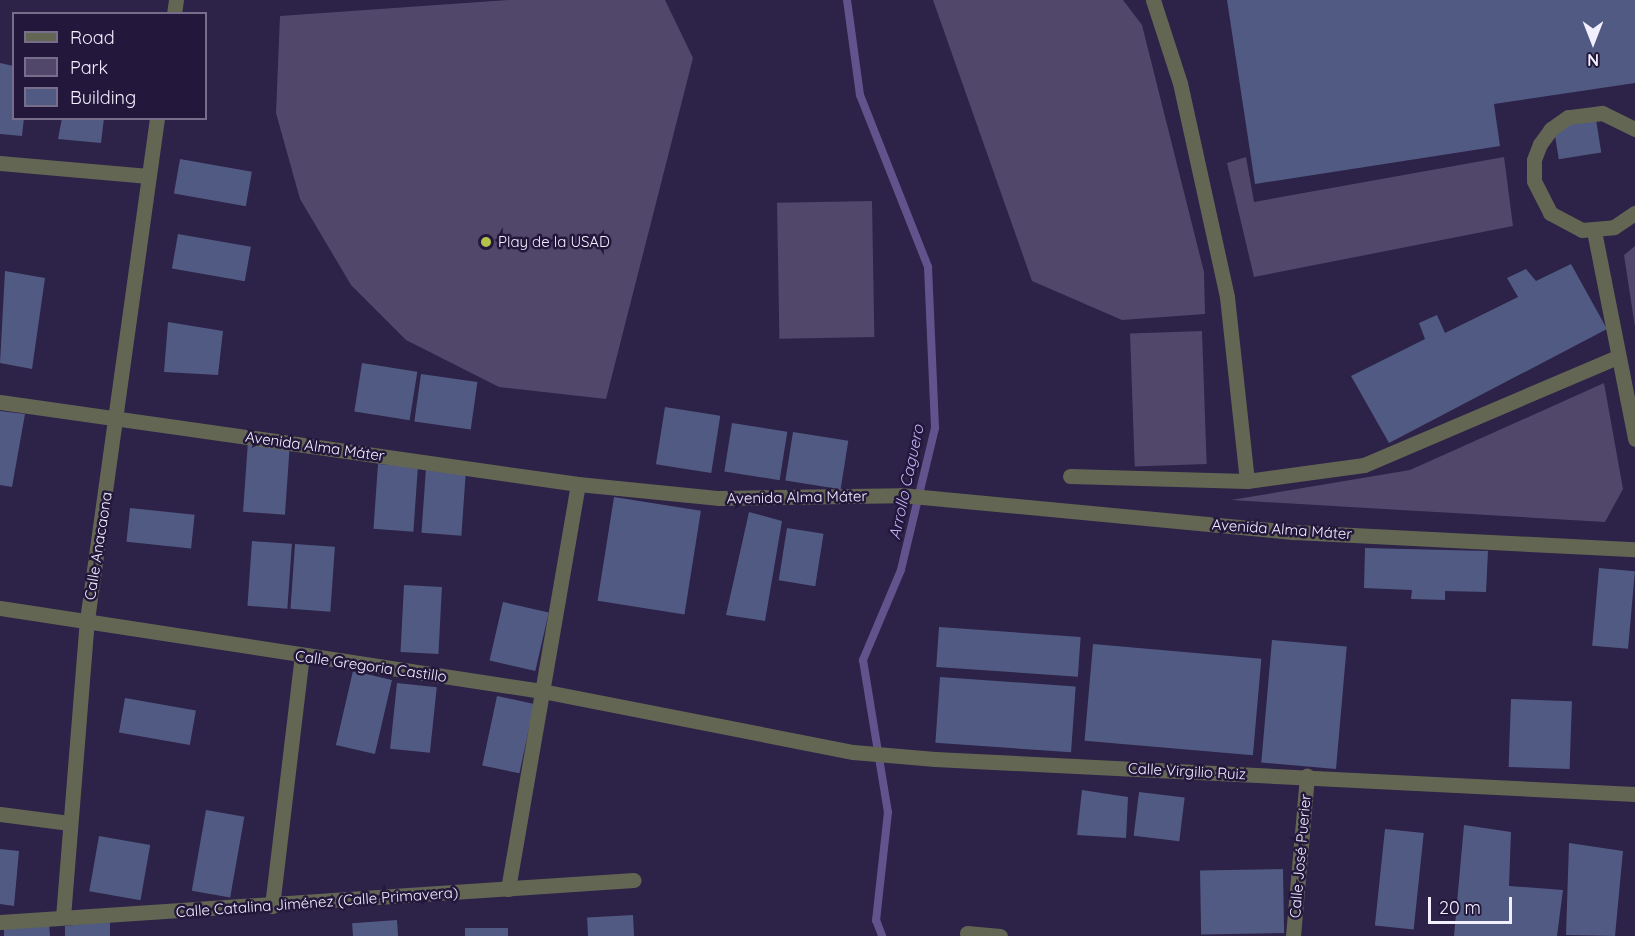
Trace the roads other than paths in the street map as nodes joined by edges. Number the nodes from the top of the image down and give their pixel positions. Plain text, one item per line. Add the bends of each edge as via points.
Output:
1 (1153, 0) edge
2 (157, 120) edge
3 (1635, 129) edge
4 (0, 163) edge
5 (148, 176) junction
6 (1635, 213) edge
7 (1594, 231) junction
8 (1617, 357) junction
9 (0, 402) edge
10 (118, 417) junction
11 (1635, 439) edge
12 (1070, 476) dead end
13 (1247, 481) junction
14 (578, 484) junction
15 (1635, 549) edge
16 (0, 608) edge
17 (87, 620) junction
18 (303, 656) junction
19 (542, 691) junction
20 (741, 730) joint
21 (1307, 776) junction
22 (1635, 794) edge
23 (0, 814) edge
24 (69, 824) junction
25 (634, 880) dead end
26 (508, 889) junction
27 (272, 906) junction
28 (63, 917) junction
29 (0, 922) edge
30 (967, 933) dead end
31 (1000, 936) edge
32 (1293, 936) edge

1 - 13 street via 1180,83 1227,297
2 - 5 street, Calle Anacaona
3 - 7 street via 1617,117 1588,112 1568,117 1551,129 1540,144 1534,160 1533,182 1540,201 1565,225
4 - 5 street
5 - 10 street, Calle Anacaona
6 - 7 street via 1614,227
7 - 8 street
8 - 11 street
8 - 13 street via 1364,465
9 - 10 street, Avenida Alma Máter
10 - 14 street, Avenida Alma Máter
10 - 17 street, Calle Anacaona
12 - 13 street
14 - 15 street, Avenida Alma Máter via 719,498 901,495 1294,532
14 - 19 street
16 - 17 street, Calle Gregoria Castillo
17 - 18 street, Calle Gregoria Castillo
17 - 24 street, Calle Anacaona
18 - 19 street, Calle Gregoria Castillo
18 - 27 street
19 - 20 street, Calle Gregoria Castillo
19 - 26 street
20 - 21 street, Calle Virgilio Ruiz via 904,757
21 - 22 street, Calle Virgilio Ruiz
21 - 32 street, Calle José Puerier
23 - 24 street
24 - 28 street, Calle Anacaona
25 - 26 street, Calle Catalina Jiménez (Calle Primavera)
26 - 27 street, Calle Catalina Jiménez (Calle Primavera)
27 - 28 street, Calle Catalina Jiménez (Calle Primavera)
28 - 29 street, Calle Catalina Jiménez (Calle Primavera)
30 - 31 street

